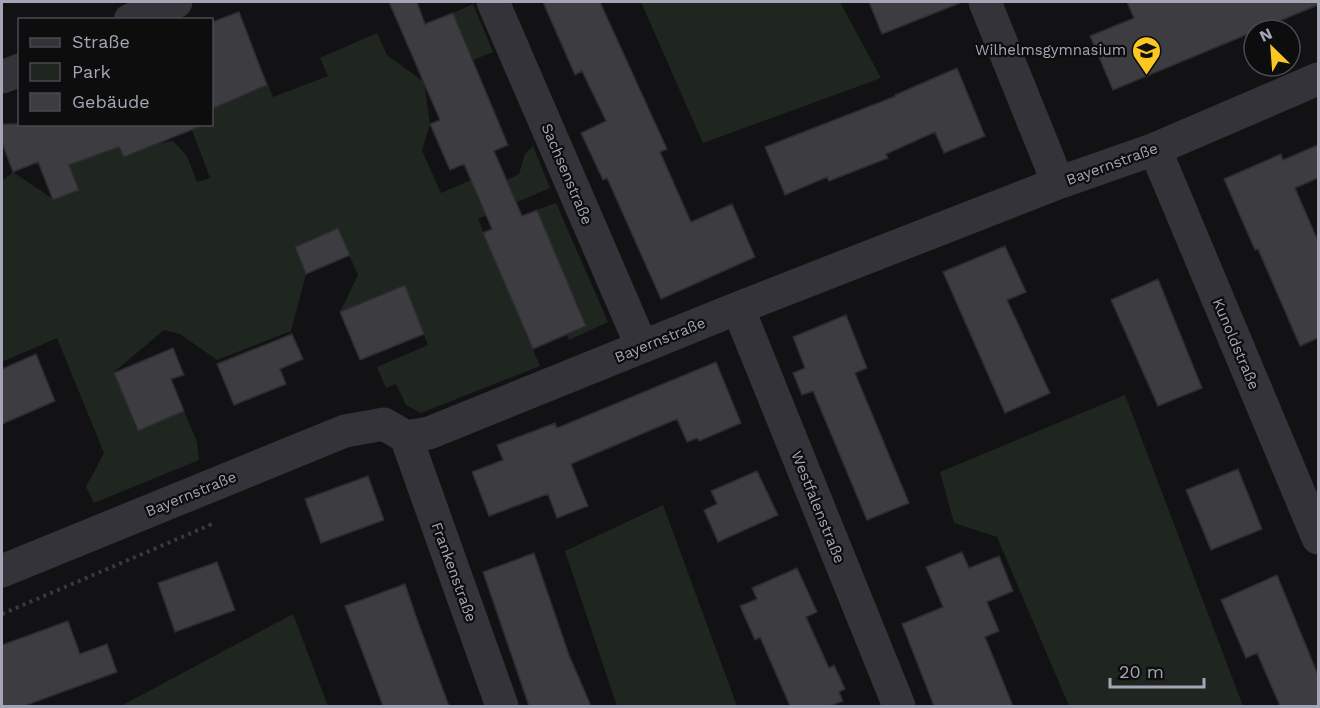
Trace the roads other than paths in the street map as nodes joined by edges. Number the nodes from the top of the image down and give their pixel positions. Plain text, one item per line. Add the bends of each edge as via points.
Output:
1 (176, 2) edge
2 (493, 2) edge
3 (985, 2) edge
4 (135, 18) edge
5 (18, 71) edge
6 (2, 77) edge
7 (1318, 79) edge
8 (1155, 149) junction
9 (1058, 183) junction
10 (738, 308) junction
11 (642, 347) junction
12 (406, 437) junction
13 (1318, 538) edge
14 (2, 571) edge
15 (502, 706) edge
16 (899, 706) edge

1 - 4 street
2 - 11 street, Sachsenstraße
3 - 9 street
5 - 6 street
7 - 8 street, Bayernstraße
8 - 9 street, Bayernstraße
8 - 13 street, Kunoldstraße
9 - 10 street, Bayernstraße
10 - 11 street, Bayernstraße
10 - 16 street, Westfalenstraße
11 - 12 street, Bayernstraße via 429,433
12 - 14 street, Bayernstraße via 384,424 345,431
12 - 15 street, Frankenstraße

